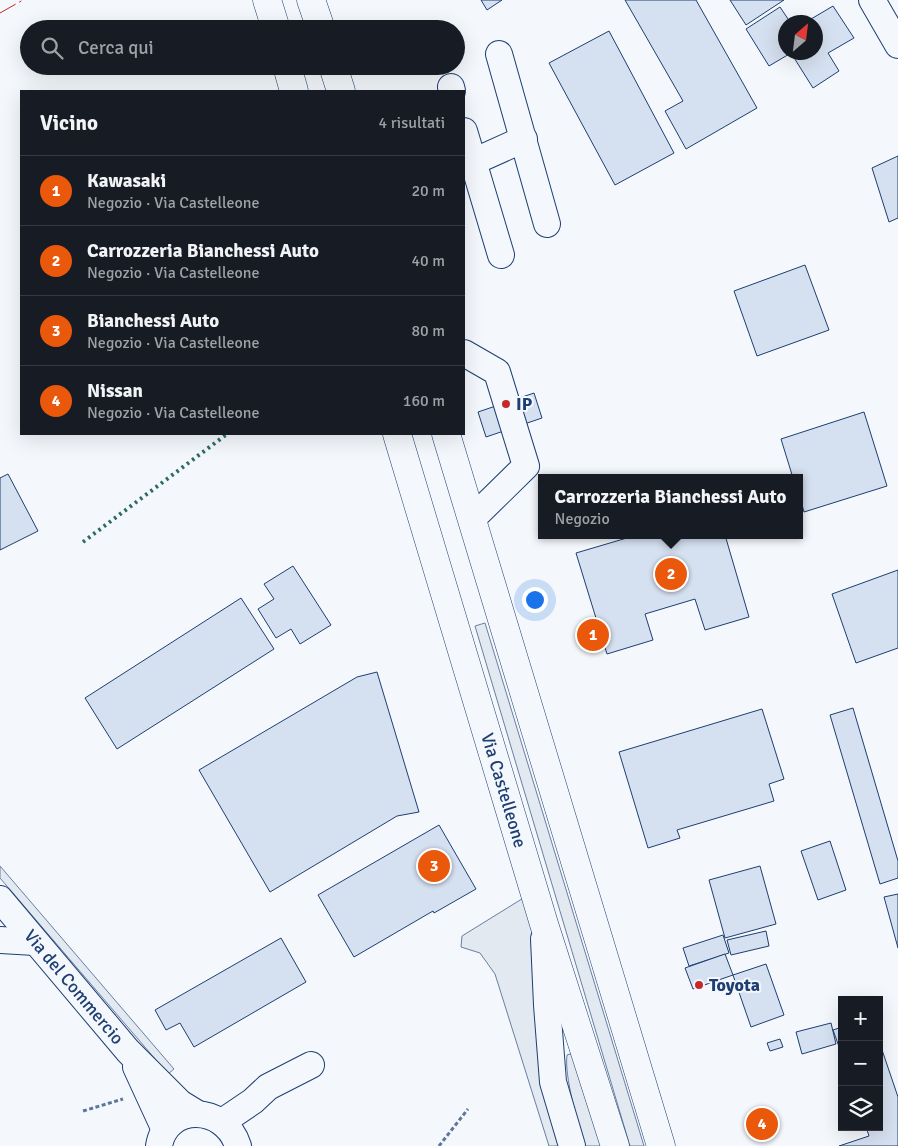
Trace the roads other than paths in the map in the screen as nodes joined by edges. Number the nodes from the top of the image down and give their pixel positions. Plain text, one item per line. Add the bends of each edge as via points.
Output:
1 (267, 0) edge
2 (311, 0) edge
3 (872, 0) edge
4 (273, 20) edge
5 (318, 20) edge
6 (898, 44) edge
7 (499, 54) dead end
8 (290, 75) edge
9 (336, 75) edge
10 (294, 90) edge
11 (341, 90) edge
12 (465, 139) edge
13 (524, 139) junction
14 (468, 163) edge
15 (547, 224) dead end
16 (501, 255) dead end
17 (465, 354) edge
18 (397, 435) edge
19 (446, 435) edge
20 (472, 519) junction
21 (0, 899) edge
22 (544, 924) junction
23 (0, 940) edge
24 (35, 942) junction
25 (128, 1051) junction
26 (311, 1065) dead end
27 (223, 1128) edge
28 (162, 1138) edge
29 (572, 1146) edge
30 (615, 1146) edge
31 (661, 1146) edge

1 - 4 main road
2 - 5 main road
3 - 6 street
7 - 13 street
8 - 10 main road
9 - 11 main road
12 - 14 street
13 - 14 street
13 - 15 street
14 - 16 street
17 - 20 street via 497,372 526,466
18 - 22 main road, Via Castelleone
19 - 20 main road
20 - 31 main road
21 - 24 street, Via del Commercio
22 - 29 street via 553,1082
22 - 30 main road, Via Castelleone
23 - 24 street
24 - 25 street, Via del Commercio
25 - 27 street, Via del Commercio via 180,1102
25 - 28 street, Via del Commercio
26 - 27 street via 268,1087
27 - 28 street via 186,1116 174,1121

